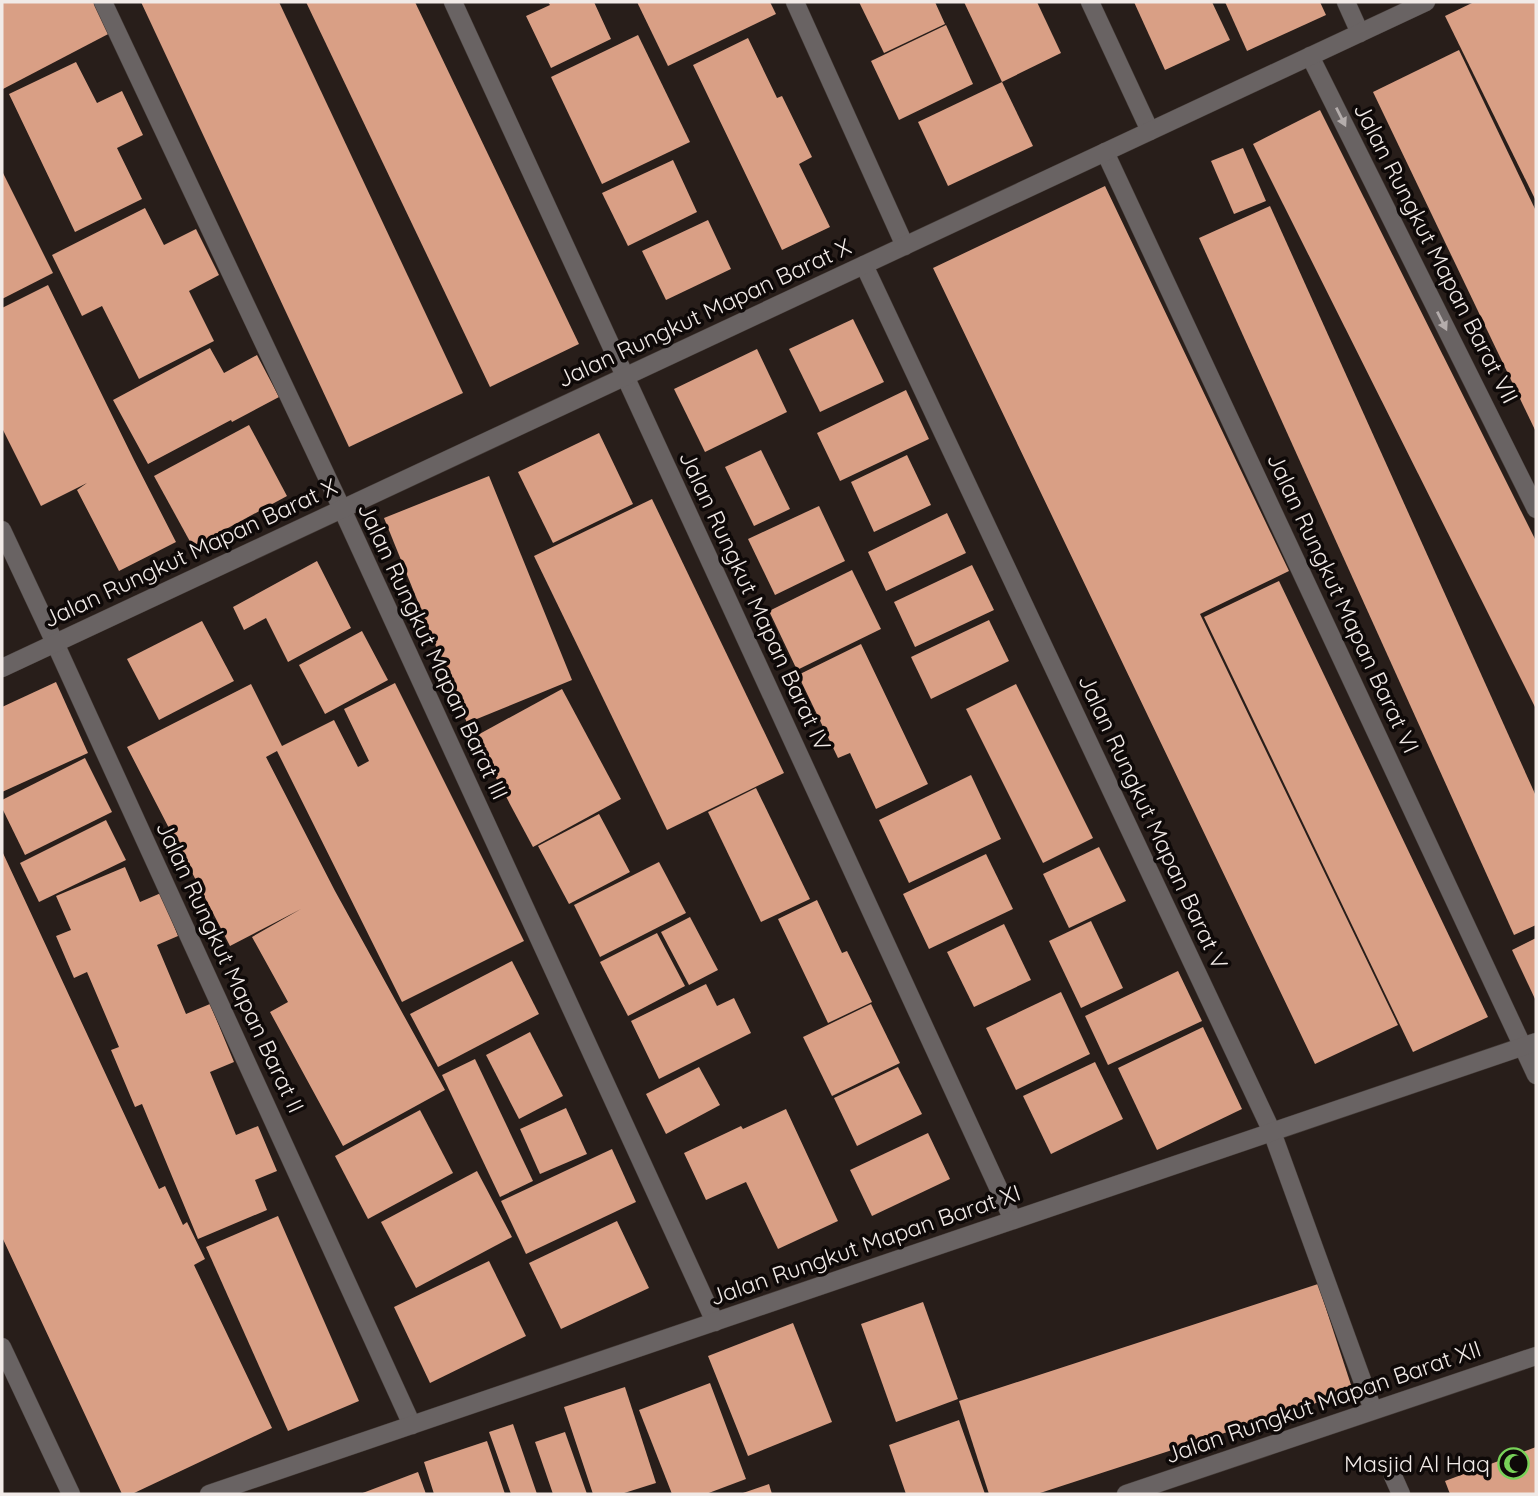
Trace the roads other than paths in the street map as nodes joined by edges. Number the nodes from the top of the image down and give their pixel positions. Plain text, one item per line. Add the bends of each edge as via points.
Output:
1 (103, 2) edge
2 (453, 2) edge
3 (795, 2) edge
4 (1090, 2) edge
5 (1346, 2) edge
6 (1426, 2) edge
7 (1360, 33) junction
8 (1310, 56) junction
9 (1150, 131) junction
10 (1105, 152) junction
11 (905, 246) junction
12 (864, 265) junction
13 (625, 377) junction
14 (342, 509) junction
15 (1536, 509) edge
16 (2, 530) edge
17 (55, 643) junction
18 (2, 668) edge
19 (1530, 1044) edge
20 (1536, 1075) edge
21 (1272, 1132) junction
22 (1013, 1220) junction
23 (715, 1322) junction
24 (2, 1347) edge
25 (1536, 1356) edge
26 (1373, 1410) junction
27 (412, 1425) junction
28 (1393, 1476) dead end
29 (71, 1494) edge
30 (209, 1494) edge
31 (1131, 1494) edge
32 (1401, 1494) edge

1 - 14 street, Jalan Rungkut Mapan Barat III
2 - 13 street, Jalan Rungkut Mapan Barat IV
3 - 11 street
4 - 9 street
5 - 7 street
6 - 7 street, Jalan Rungkut Mapan Barat X
7 - 8 street, Jalan Rungkut Mapan Barat X
8 - 9 street, Jalan Rungkut Mapan Barat X
8 -> 15 street, Jalan Rungkut Mapan Barat VII
9 - 10 street, Jalan Rungkut Mapan Barat X
10 - 11 street, Jalan Rungkut Mapan Barat X
10 - 19 street, Jalan Rungkut Mapan Barat VI
11 - 12 street, Jalan Rungkut Mapan Barat X
12 - 13 street, Jalan Rungkut Mapan Barat X
12 - 21 street, Jalan Rungkut Mapan Barat V
13 - 14 street, Jalan Rungkut Mapan Barat X
13 - 22 street, Jalan Rungkut Mapan Barat IV
14 - 17 street, Jalan Rungkut Mapan Barat X
14 - 23 street, Jalan Rungkut Mapan Barat III
16 - 17 street, Jalan Rungkut Mapan Barat II
17 - 18 street, Jalan Rungkut Mapan Barat X
17 - 27 street, Jalan Rungkut Mapan Barat II
19 - 20 street, Jalan Rungkut Mapan Barat VI
19 - 21 street, Jalan Rungkut Mapan Barat XI
21 - 22 street, Jalan Rungkut Mapan Barat XI
21 - 26 street, Jalan Rungkut Mapan Barat V
22 - 23 street, Jalan Rungkut Mapan Barat XI
23 - 27 street, Jalan Rungkut Mapan Barat XI
24 - 29 street
25 - 26 street, Jalan Rungkut Mapan Barat XII
26 - 31 street, Jalan Rungkut Mapan Barat XII
27 - 30 street, Jalan Rungkut Mapan Barat XI
28 - 32 street

